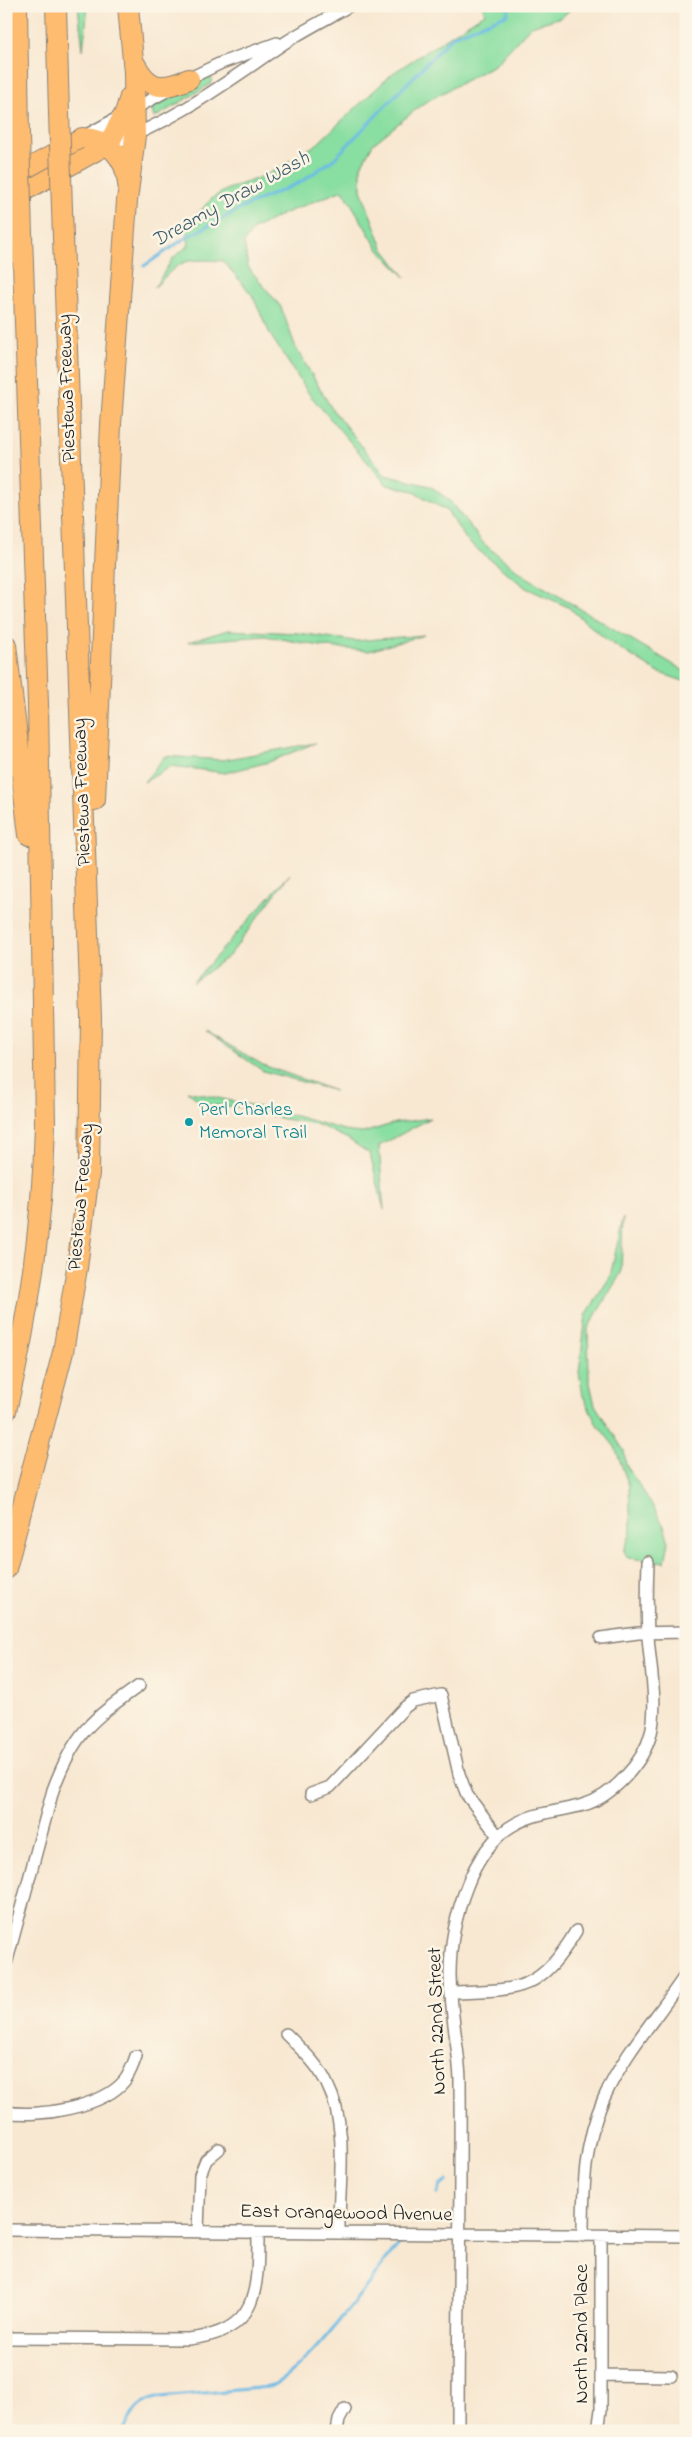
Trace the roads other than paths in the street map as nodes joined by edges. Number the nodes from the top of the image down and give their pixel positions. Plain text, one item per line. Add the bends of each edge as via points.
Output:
1 (17, 6) edge
2 (56, 6) edge
3 (128, 6) edge
4 (349, 6) edge
5 (293, 38) junction
6 (133, 65) junction
7 (189, 78) junction
8 (130, 111) junction
9 (135, 136) junction
10 (82, 138) junction
11 (108, 145) junction
12 (6, 180) edge
13 (127, 201) junction
14 (6, 202) edge
15 (6, 645) edge
16 (88, 919) junction
17 (42, 928) junction
18 (6, 1411) edge
19 (648, 1562) dead end
20 (6, 1569) edge
21 (648, 1632) junction
22 (686, 1632) edge
23 (600, 1638) dead end
24 (139, 1686) dead end
25 (311, 1794) dead end
26 (498, 1836) junction
27 (576, 1931) dead end
28 (6, 1964) edge
29 (686, 1974) edge
30 (451, 1992) junction
31 (286, 2034) dead end
32 (136, 2056) dead end
33 (6, 2112) edge
34 (219, 2149) dead end
35 (6, 2230) edge
36 (198, 2231) junction
37 (258, 2233) junction
38 (340, 2234) junction
39 (458, 2234) junction
40 (583, 2236) junction
41 (601, 2236) junction
42 (686, 2236) edge
43 (6, 2338) edge
44 (602, 2375) junction
45 (671, 2376) dead end
46 (345, 2409) dead end
47 (337, 2431) edge
48 (458, 2431) edge
49 (595, 2431) edge

1 - 17 highway, Piestewa Freeway, bridge
2 - 16 highway, Piestewa Freeway, bridge
3 - 6 highway
4 - 5 street
5 - 7 street via 221,62
5 - 9 street via 224,85
6 - 7 highway via 153,85 169,86
6 - 8 highway
7 - 8 street
8 - 9 highway
8 - 10 street
8 - 11 highway
9 - 11 street
9 - 13 highway
10 - 11 highway
10 - 12 main road
11 - 13 highway via 125,168
11 - 14 main road
13 - 16 highway via 111,424
15 - 17 highway
16 - 20 highway, Piestewa Freeway via 91,1017 88,1174 78,1259 63,1352
17 - 18 highway, Piestewa Freeway via 44,1172 33,1279
19 - 21 street, North 22nd Street
21 - 22 street
21 - 23 street
21 - 26 street, North 22nd Street via 653,1702 651,1734 636,1764 609,1791 586,1804 525,1820
24 - 28 street via 98,1715 71,1747 53,1790
25 - 26 street via 330,1786 413,1701 441,1695 467,1795
26 - 30 street, North 22nd Street via 476,1866 466,1887 452,1948
27 - 30 street via 549,1970 536,1981 518,1987
29 - 40 street, North 22nd Place via 628,2056 603,2098 587,2154
30 - 39 street, North 22nd Street via 460,2079
31 - 38 street via 314,2063 327,2084 336,2110 340,2133
32 - 33 street via 124,2082 100,2098 44,2114
34 - 36 street via 206,2160 200,2175
35 - 36 street, East Orangewood Avenue
36 - 37 street, East Orangewood Avenue
37 - 38 street, East Orangewood Avenue
37 - 43 street via 258,2269 253,2297 239,2320 210,2337 188,2340
38 - 39 street, East Orangewood Avenue
39 - 40 street, East Orangewood Avenue
39 - 48 street, North 22nd Street
40 - 41 street, East Orangewood Avenue
41 - 42 street, East Orangewood Avenue
41 - 44 street, North 22nd Place
44 - 45 street
44 - 49 street, North 22nd Place via 599,2424
46 - 47 street

